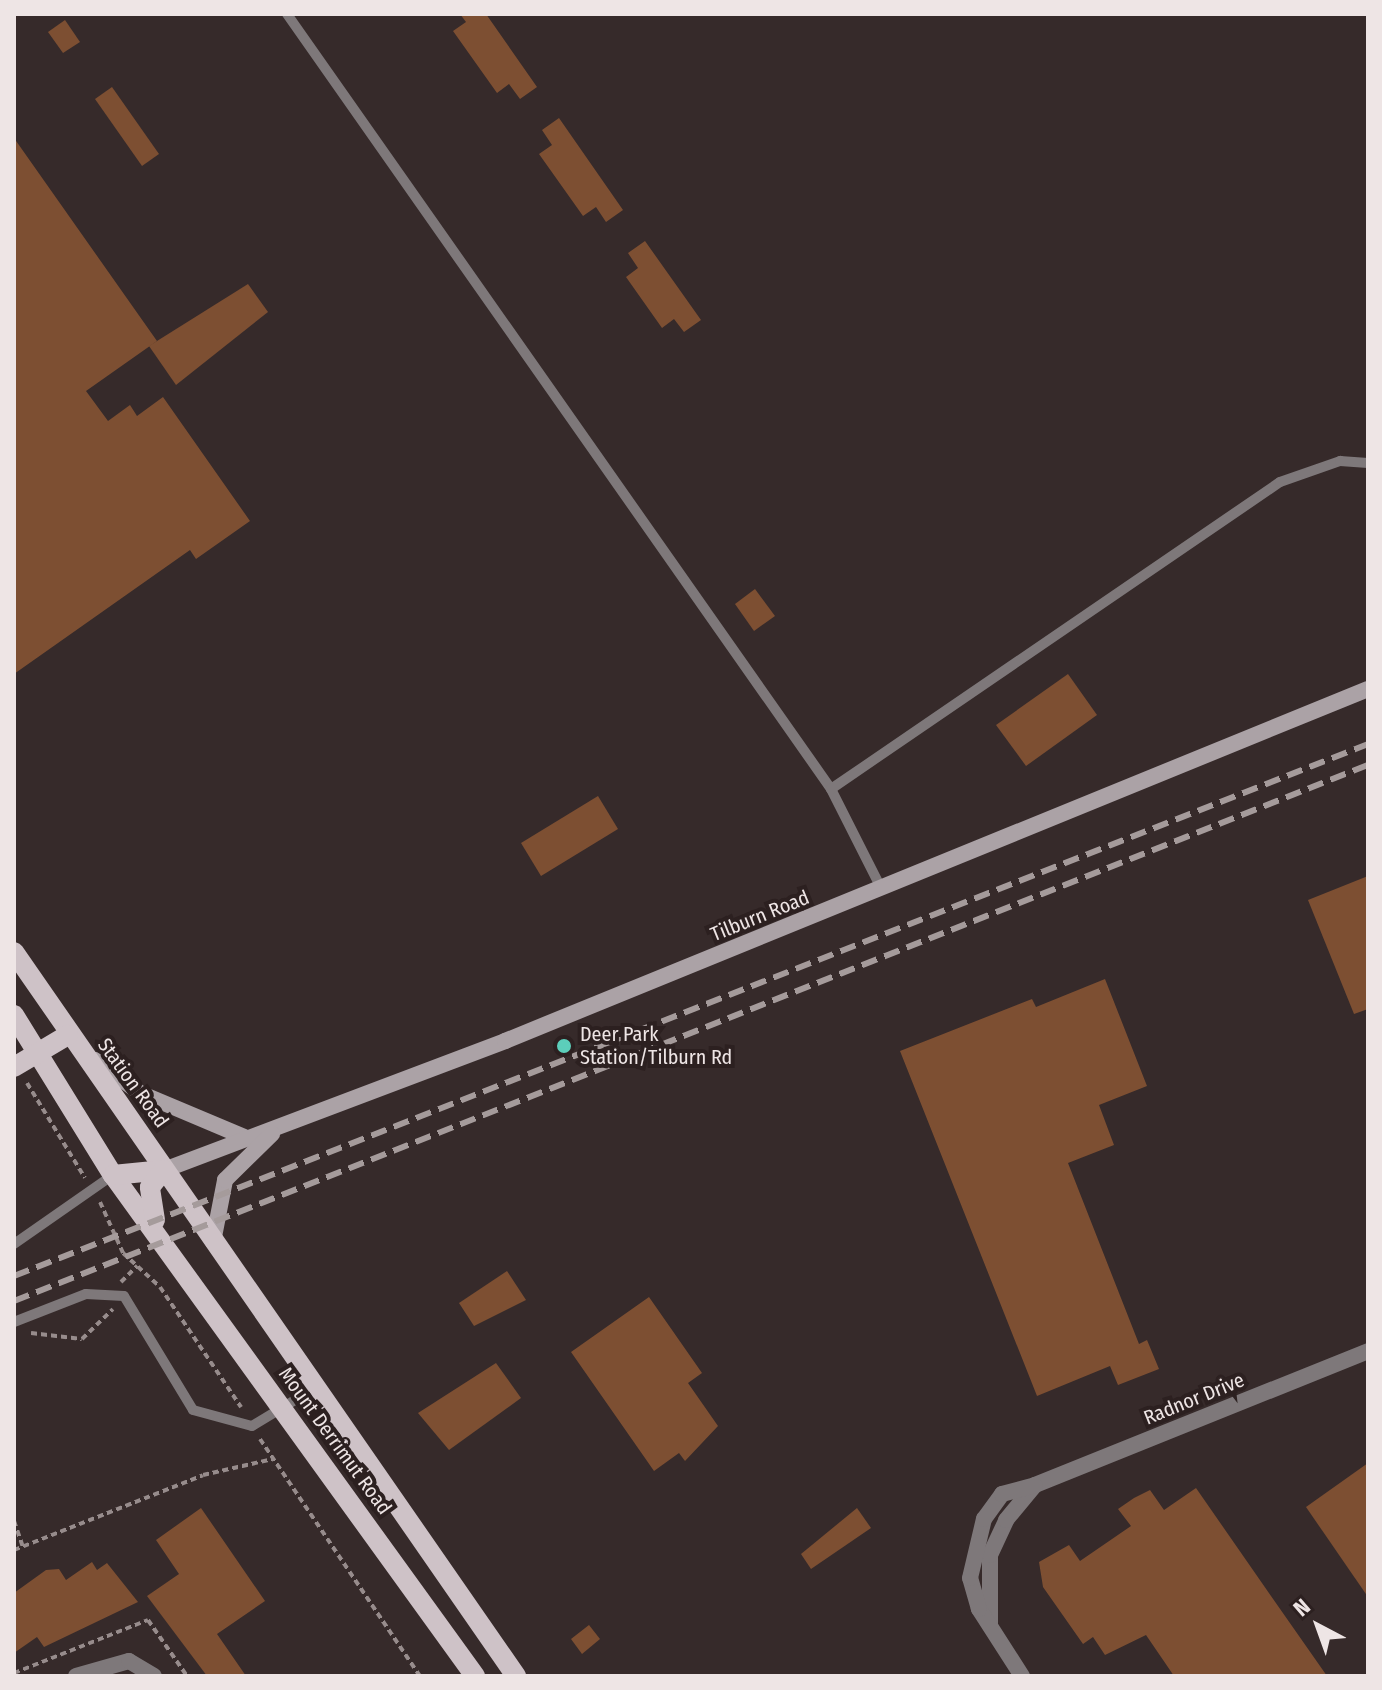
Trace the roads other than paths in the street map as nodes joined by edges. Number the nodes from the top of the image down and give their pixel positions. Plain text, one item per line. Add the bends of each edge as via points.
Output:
1 (287, 14) edge
2 (1368, 463) edge
3 (1368, 689) edge
4 (831, 789) junction
5 (881, 888) junction
6 (14, 952) edge
7 (14, 1015) edge
8 (68, 1035) junction
9 (20, 1069) edge
10 (286, 1124) junction
11 (246, 1137) junction
12 (164, 1170) junction
13 (113, 1175) junction
14 (158, 1233) junction
15 (213, 1242) junction
16 (14, 1244) edge
17 (14, 1322) edge
18 (281, 1341) junction
19 (1368, 1351) edge
20 (281, 1409) junction
21 (400, 1511) junction
22 (371, 1531) junction
23 (76, 1676) edge
24 (154, 1676) edge
25 (475, 1676) edge
26 (516, 1676) edge
27 (1022, 1676) edge

1 - 4 lane
2 - 4 lane via 1340,461 1280,482
3 - 5 street, Tilburn Road
4 - 5 lane
5 - 10 street, Tilburn Road
6 - 8 main road, Station Road
7 - 9 main road
8 - 9 main road
8 - 11 street via 140,1093
8 - 12 main road, Station Road
9 - 13 main road
10 - 11 street, Tilburn Road
10 - 15 street via 240,1159 225,1180
11 - 12 street, Tilburn Road
12 - 13 main road
12 - 14 main road via 149,1195
12 - 15 main road, Station Road
13 - 14 main road
13 - 16 lane
14 - 20 main road, Mount Derrimut Road
15 - 18 main road, Mount Derrimut Road
17 - 20 lane via 86,1294 124,1296 193,1410 252,1426
18 - 20 lane via 308,1387
18 - 21 main road, Mount Derrimut Road
19 - 27 street, Radnor Drive via 1002,1494 973,1548 970,1578 990,1625
20 - 22 main road, Mount Derrimut Road
21 - 22 main road
21 - 26 main road, Mount Derrimut Road
22 - 25 main road, Mount Derrimut Road
23 - 24 street via 129,1661

